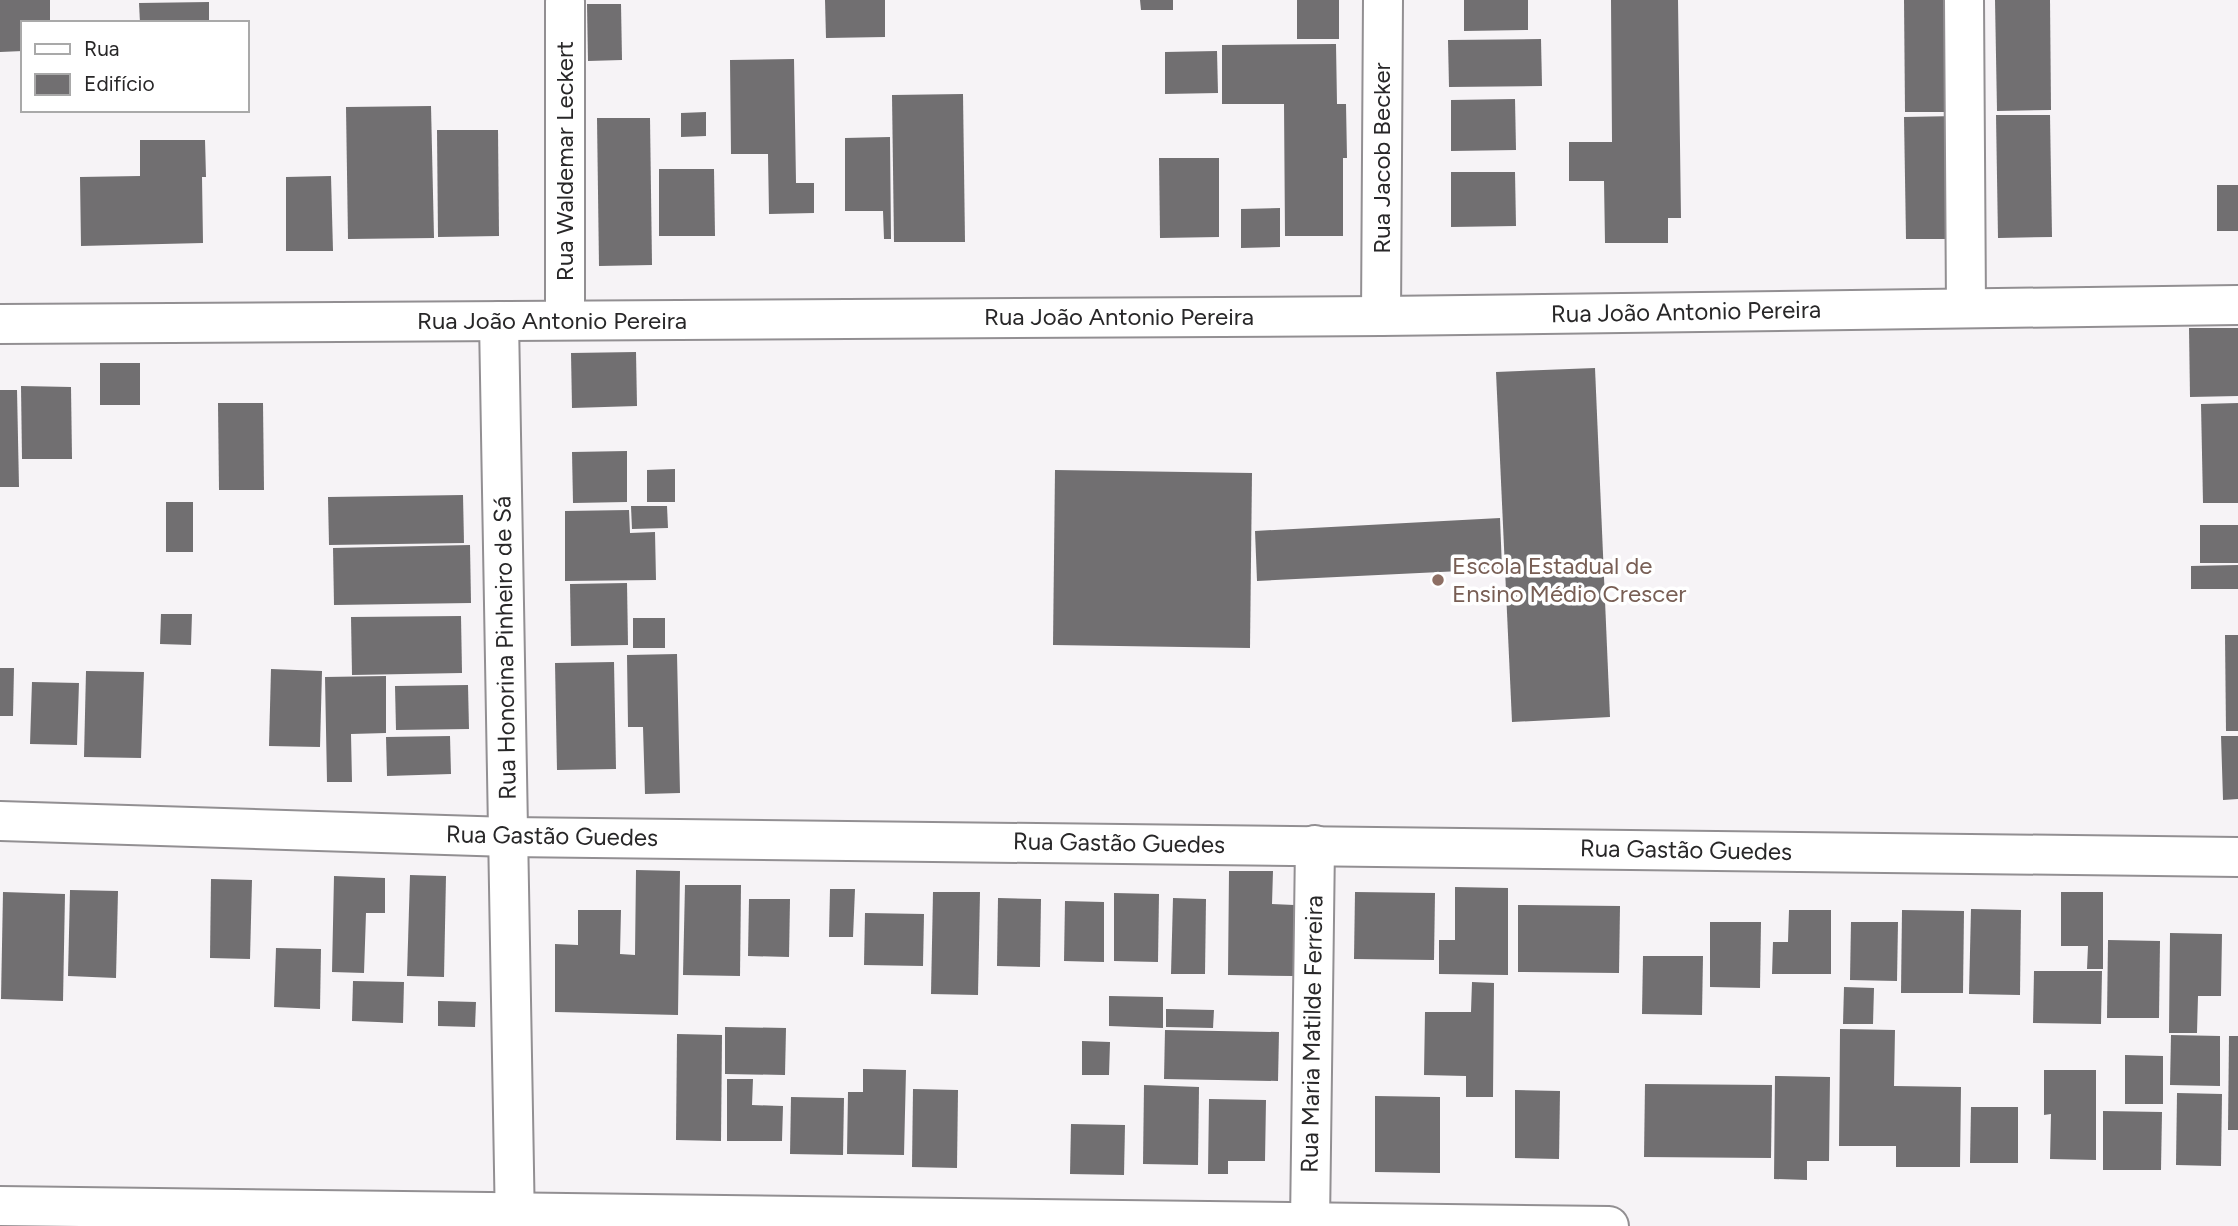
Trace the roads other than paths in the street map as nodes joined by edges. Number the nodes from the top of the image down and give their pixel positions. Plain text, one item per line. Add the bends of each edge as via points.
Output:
1 (1382, 0) edge
2 (1964, 0) edge
3 (565, 2) dead end
4 (2238, 305) edge
5 (1966, 308) junction
6 (1381, 316) junction
7 (565, 320) junction
8 (499, 321) junction
9 (0, 324) edge
10 (0, 821) edge
11 (509, 837) junction
12 (1315, 845) junction
13 (2238, 857) edge
14 (0, 1206) edge
15 (515, 1218) edge
16 (1310, 1223) junction
17 (1555, 1226) edge
18 (1609, 1226) edge

1 - 6 street, Rua Jacob Becker
2 - 5 street
3 - 7 street, Rua Waldemar Leckert
4 - 5 street, Rua João Antonio Pereira
5 - 6 street, Rua João Antonio Pereira
6 - 7 street, Rua João Antonio Pereira
7 - 8 street, Rua João Antonio Pereira
8 - 9 street, Rua João Antonio Pereira
8 - 11 street, Rua Honorina Pinheiro de Sá
10 - 11 street, Rua Gastão Guedes
11 - 12 street, Rua Gastão Guedes
11 - 15 street, Rua Honorina Pinheiro de Sá
12 - 13 street, Rua Gastão Guedes
12 - 16 street, Rua Maria Matilde Ferreira
14 - 15 street
15 - 16 street
16 - 17 street
17 - 18 street

